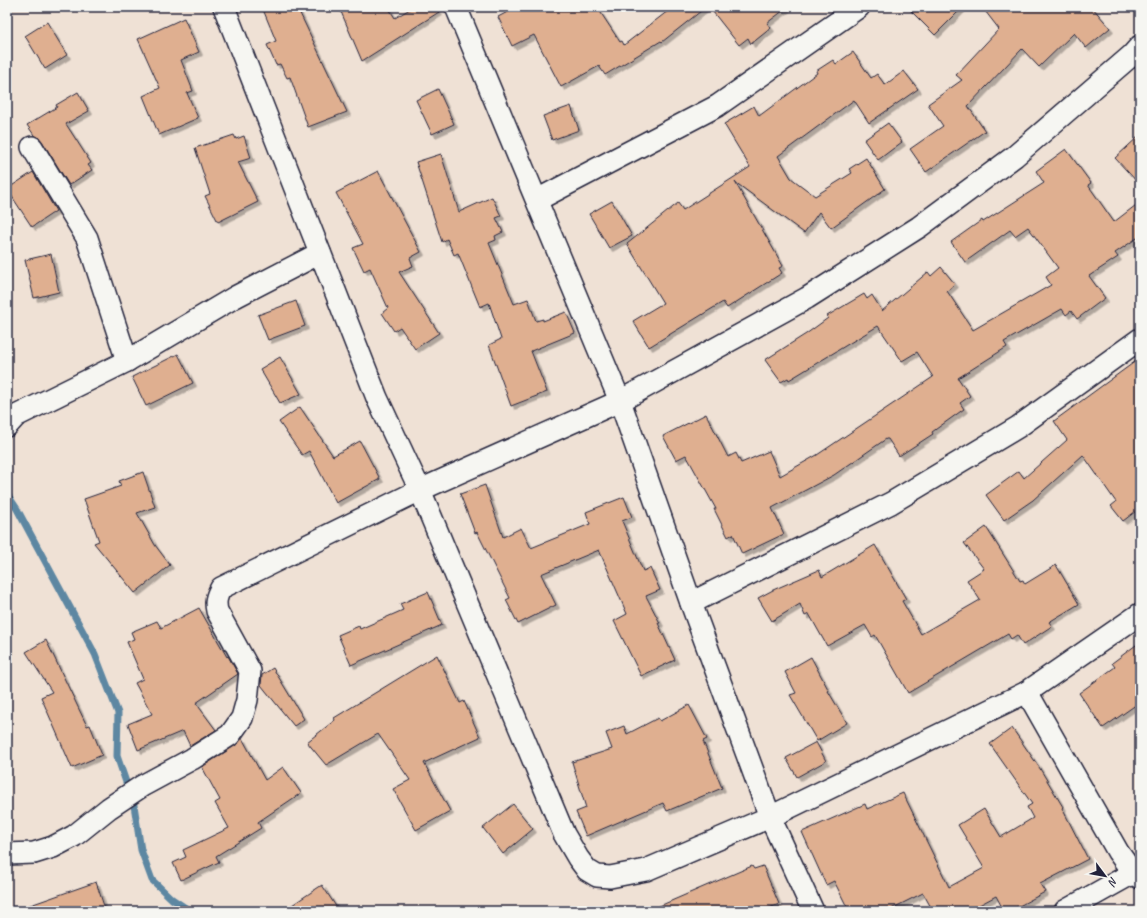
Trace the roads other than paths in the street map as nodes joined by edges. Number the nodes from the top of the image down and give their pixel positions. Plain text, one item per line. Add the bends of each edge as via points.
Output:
1 (224, 7) edge
2 (456, 7) edge
3 (859, 7) edge
4 (1140, 46) edge
5 (32, 147) dead end
6 (537, 200) junction
7 (320, 253) junction
8 (1140, 339) edge
9 (127, 361) junction
10 (620, 401) junction
11 (7, 426) edge
12 (420, 490) junction
13 (691, 603) junction
14 (1140, 614) edge
15 (1027, 692) junction
16 (770, 817) junction
17 (7, 854) edge
18 (1137, 876) edge
19 (813, 911) edge
20 (1065, 911) edge

1 - 7 street
2 - 6 street
3 - 6 street via 717,106
4 - 10 street via 1015,156 919,227 807,298
5 - 9 street via 87,238
6 - 10 street
7 - 9 street via 234,297
7 - 12 street via 377,398
8 - 13 street via 1018,427 891,503
9 - 11 street via 16,416
10 - 12 street
10 - 13 street
12 - 16 street via 564,834 587,870 597,876 610,877 646,870
12 - 17 street via 221,588 215,603 217,612 250,671 242,718 230,735 142,786 74,836 34,853
13 - 16 street
14 - 15 street
15 - 16 street
15 - 18 street via 1118,852
16 - 19 street
18 - 20 street

